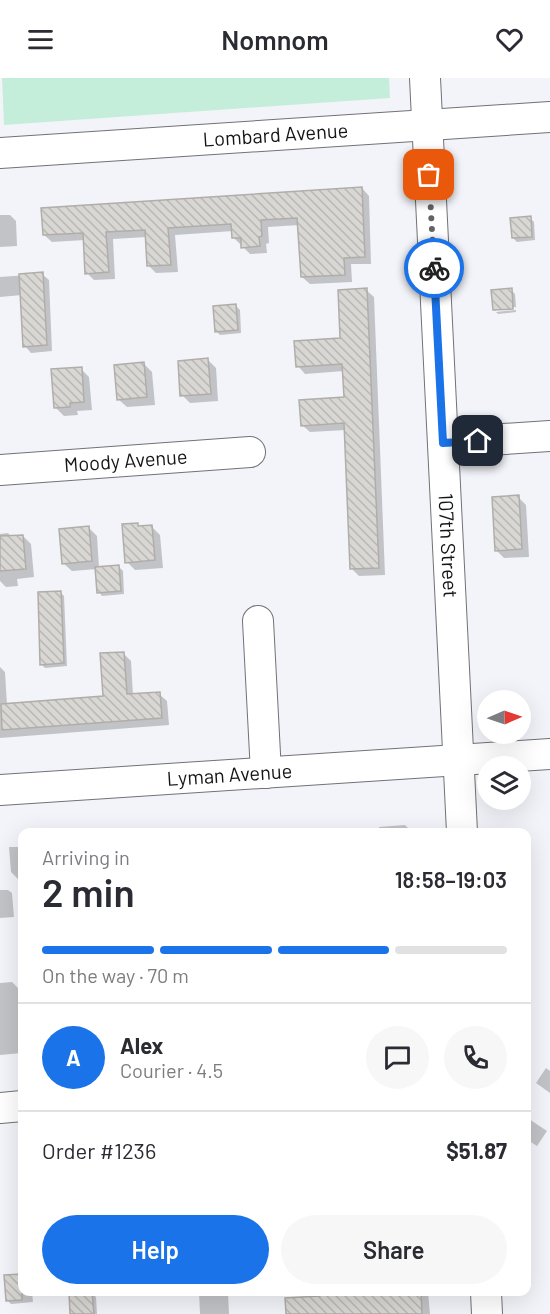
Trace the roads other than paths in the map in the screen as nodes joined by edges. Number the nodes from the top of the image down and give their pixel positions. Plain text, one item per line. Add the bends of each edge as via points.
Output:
1 (425, 78) edge
2 (550, 117) edge
3 (427, 125) junction
4 (0, 153) edge
5 (550, 436) edge
6 (443, 443) junction
7 (250, 452) dead end
8 (0, 470) edge
9 (258, 621) dead end
10 (550, 754) edge
11 (458, 760) junction
12 (266, 773) junction
13 (0, 790) edge
14 (462, 828) edge
15 (18, 1106) edge
16 (0, 1108) edge
17 (486, 1296) edge
18 (487, 1314) edge

1 - 3 street, 107th Street
2 - 3 street, Lombard Avenue
3 - 4 street, Lombard Avenue
3 - 6 street, 107th Street
5 - 6 street
6 - 11 street, 107th Street
7 - 8 street, Moody Avenue
9 - 12 street
10 - 11 street, Lyman Avenue
11 - 12 street, Lyman Avenue
11 - 14 street, 107th Street
12 - 13 street, Lyman Avenue
15 - 16 street
17 - 18 street

